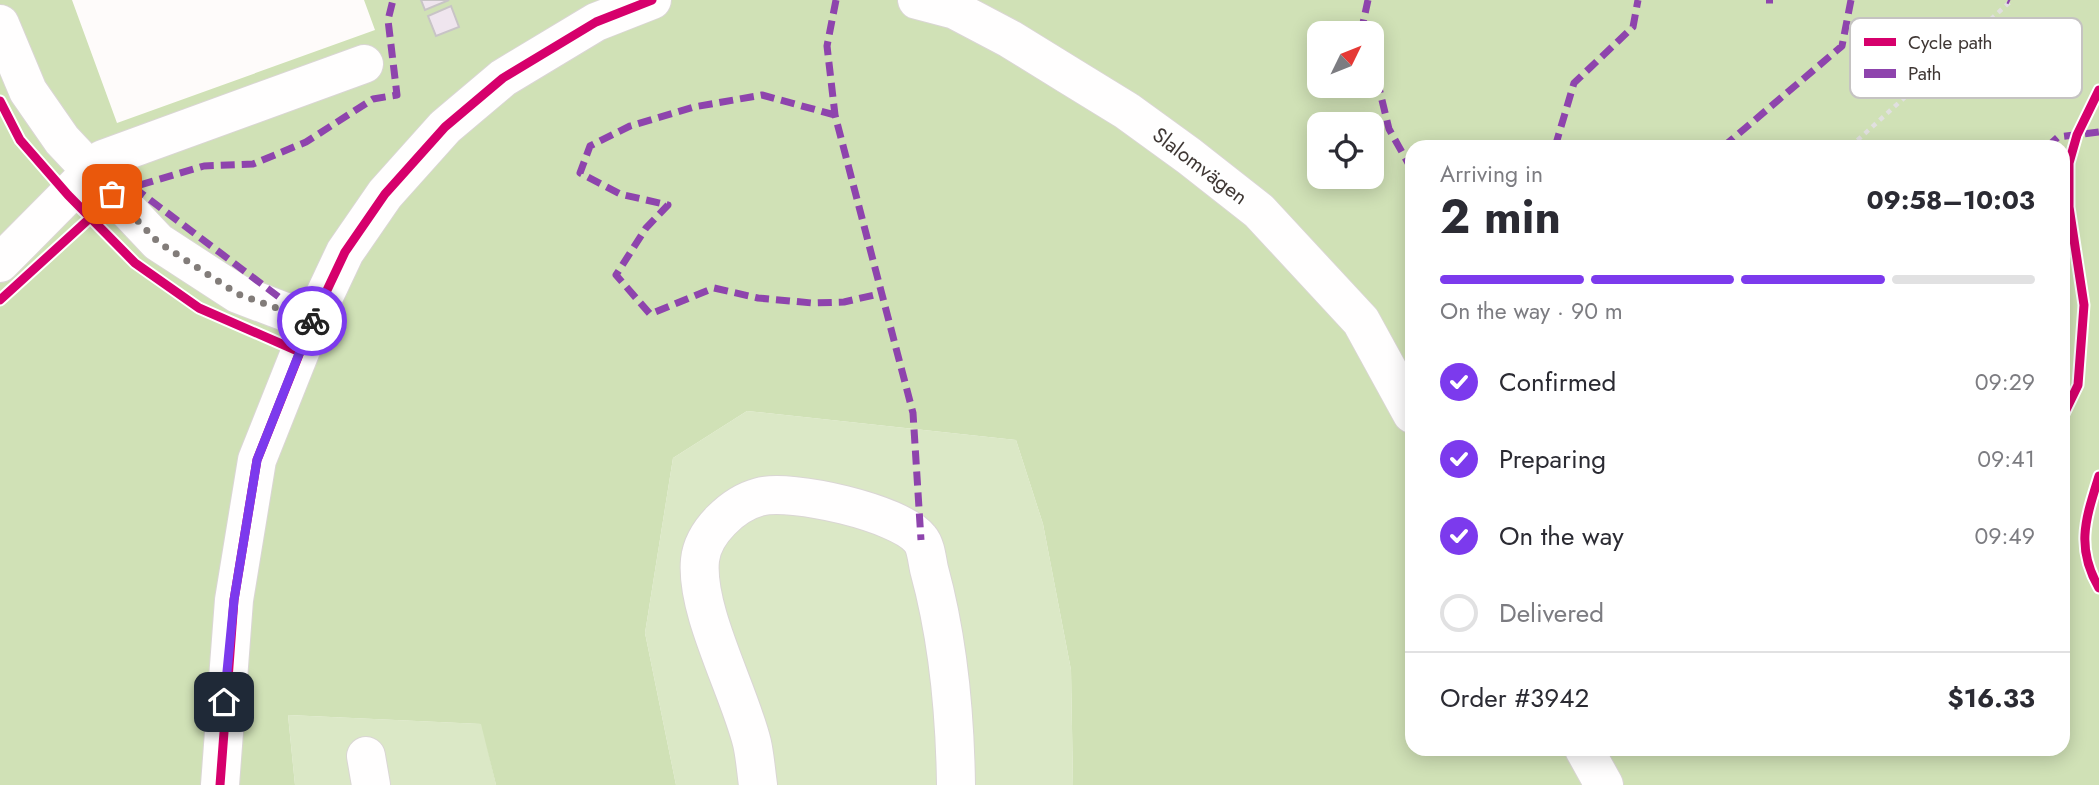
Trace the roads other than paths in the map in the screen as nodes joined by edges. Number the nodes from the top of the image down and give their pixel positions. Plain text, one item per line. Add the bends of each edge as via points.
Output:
1 (652, 0) edge
2 (917, 0) edge
3 (0, 24) edge
4 (364, 64) dead end
5 (90, 173) junction
6 (0, 263) edge
7 (312, 321) junction
8 (1405, 401) edge
9 (1588, 756) edge
10 (220, 785) edge
11 (758, 785) edge
12 (956, 785) edge
13 (1604, 785) edge

1 - 7 street via 596,22 550,48 503,78 445,127 385,194 352,243
2 - 8 street, Slalomvägen via 955,10 1010,39 1189,156 1259,211 1361,321
3 - 5 street via 29,91
4 - 5 street via 123,150 103,159
5 - 6 street
5 - 7 street via 158,242 238,294
7 - 10 street via 257,460 234,600
9 - 13 street
11 - 12 street via 752,743 700,586 701,556 710,533 731,511 760,497 799,496 876,513 902,524 921,540 937,597 955,728

